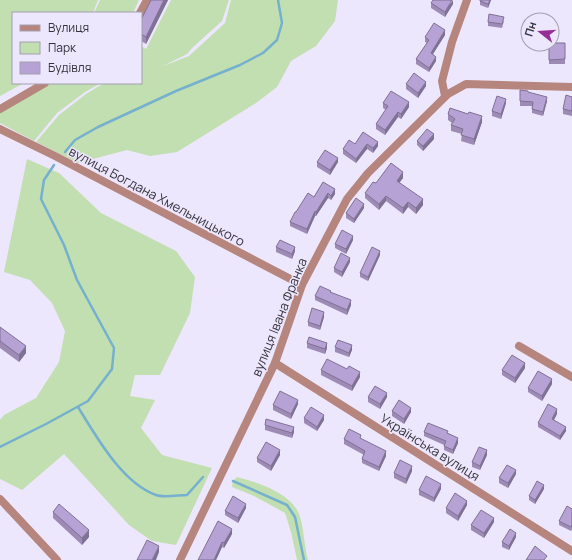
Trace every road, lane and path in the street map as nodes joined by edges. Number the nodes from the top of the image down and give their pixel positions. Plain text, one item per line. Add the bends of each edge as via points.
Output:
1 (147, 0) edge
2 (467, 0) edge
3 (141, 12) edge
4 (43, 84) edge
5 (572, 87) edge
6 (445, 96) junction
7 (0, 109) edge
8 (0, 129) edge
9 (302, 285) junction
10 (519, 346) dead end
11 (275, 363) junction
12 (572, 377) edge
13 (0, 499) edge
14 (572, 550) edge
15 (57, 560) edge
16 (180, 560) edge

1 - 3 street
2 - 6 street via 442,81
4 - 7 street
5 - 6 street, вулиця Івана Франка via 466,84
6 - 9 street, вулиця Івана Франка via 368,173 347,199
8 - 9 street, вулиця Богдана Хмельницького
9 - 11 street, вулиця Івана Франка
10 - 12 street
11 - 14 street, Українська вулиця
11 - 16 street, вулиця Івана Франка
13 - 15 street

